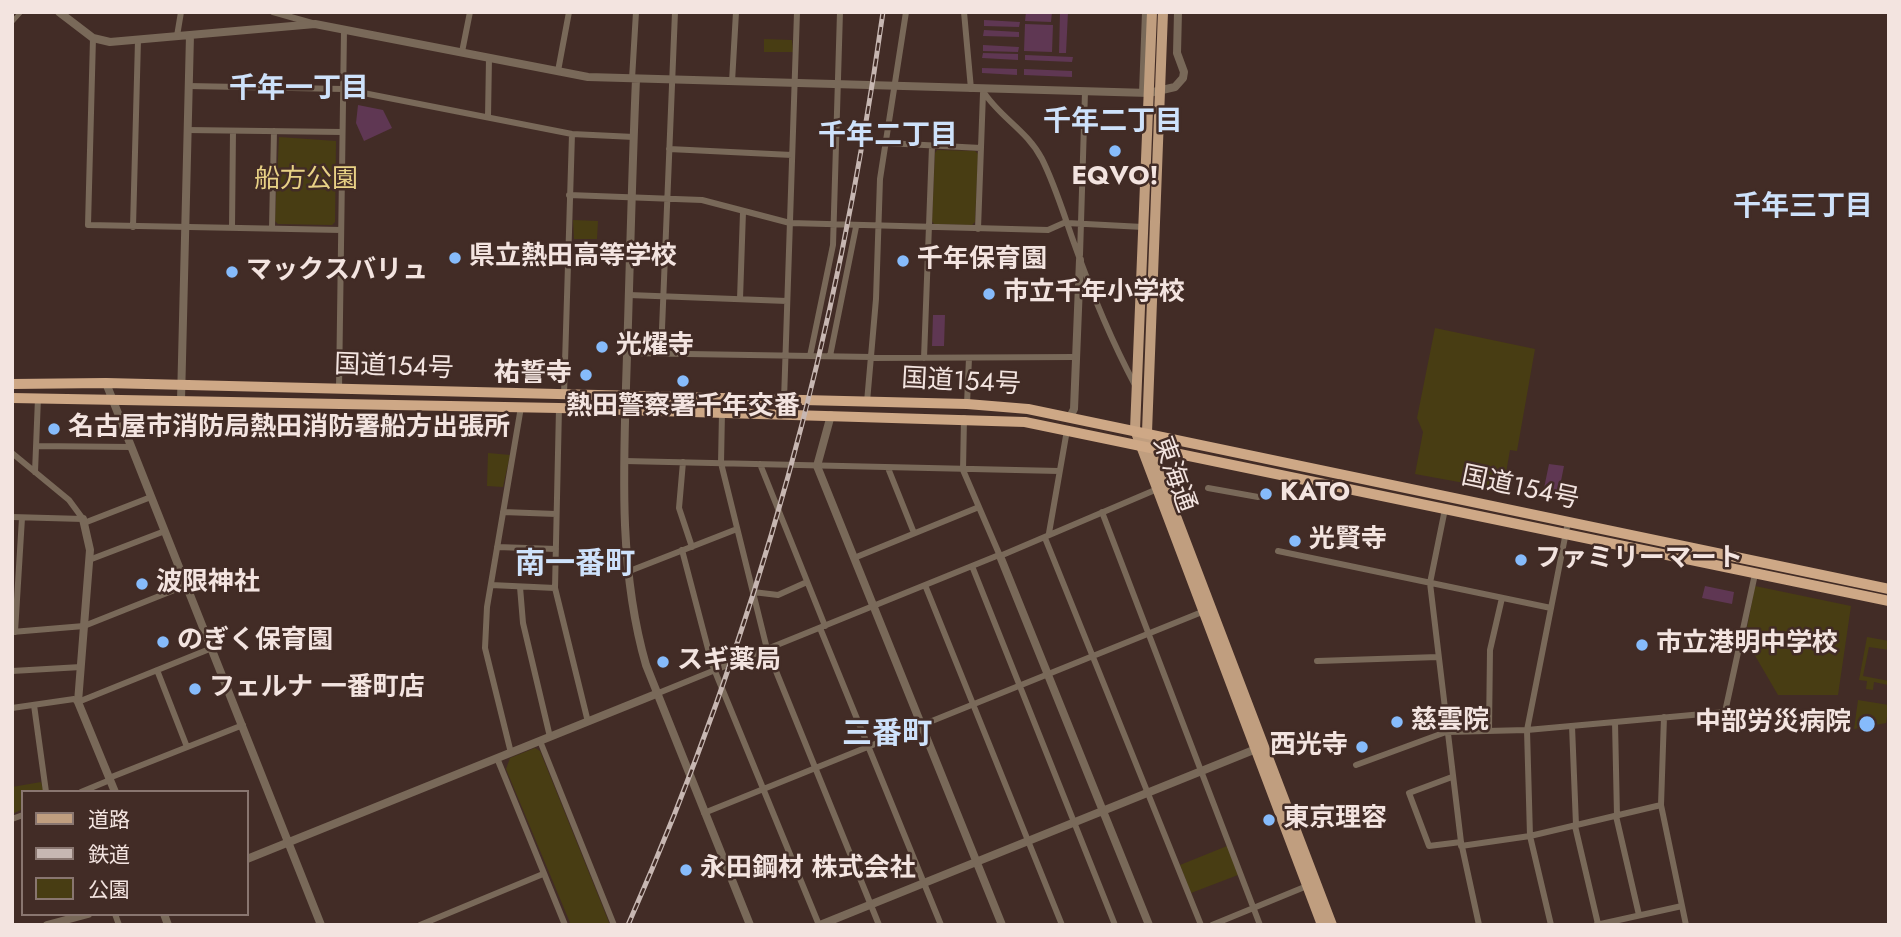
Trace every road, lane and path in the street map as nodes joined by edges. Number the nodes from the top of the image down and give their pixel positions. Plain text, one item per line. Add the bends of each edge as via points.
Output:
1 (21, 12) edge
2 (59, 12) edge
3 (181, 12) edge
4 (470, 12) edge
5 (569, 12) edge
6 (636, 12) edge
7 (675, 12) edge
8 (736, 12) edge
9 (797, 12) edge
10 (840, 12) edge
11 (906, 12) edge
12 (964, 12) edge
13 (1145, 12) edge
14 (1152, 12) edge
15 (1163, 12) edge
16 (1178, 12) edge
17 (277, 13) edge
18 (12, 22) edge
19 (315, 24) junction
20 (344, 30) junction
21 (190, 35) junction
22 (177, 36) junction
23 (93, 38) junction
24 (138, 40) junction
25 (462, 52) junction
26 (489, 58) junction
27 (1156, 68) junction
28 (558, 71) junction
29 (634, 79) junction
30 (672, 80) junction
31 (732, 82) junction
32 (795, 84) junction
33 (188, 86) junction
34 (838, 86) junction
35 (895, 88) junction
36 (343, 89) junction
37 (971, 89) junction
38 (983, 91) junction
39 (1160, 91) junction
40 (1085, 92) junction
41 (1146, 93) junction
42 (488, 117) junction
43 (187, 130) junction
44 (233, 131) junction
45 (274, 131) junction
46 (342, 132) junction
47 (572, 134) junction
48 (634, 137) junction
49 (886, 144) junction
50 (932, 146) junction
51 (981, 148) junction
52 (669, 149) junction
53 (792, 155) junction
54 (569, 195) junction
55 (632, 198) junction
56 (667, 199) junction
57 (743, 212) junction
58 (790, 223) junction
59 (1066, 223) junction
60 (1081, 224) junction
61 (184, 226) junction
62 (834, 226) junction
63 (133, 227) junction
64 (232, 227) junction
65 (856, 227) junction
66 (1143, 227) junction
67 (272, 228) junction
68 (879, 228) junction
69 (929, 228) junction
70 (341, 229) junction
71 (978, 229) junction
72 (1080, 260) junction
73 (629, 295) junction
74 (663, 296) junction
75 (740, 299) junction
76 (787, 301) junction
77 (627, 352) junction
78 (661, 353) junction
79 (785, 355) junction
80 (810, 356) junction
81 (830, 356) junction
82 (872, 357) junction
83 (1074, 357) junction
84 (924, 358) junction
85 (969, 358) junction
86 (106, 383) junction
87 (12, 384) edge
88 (180, 385) junction
89 (339, 389) junction
90 (1138, 390) junction
91 (564, 395) junction
92 (626, 396) junction
93 (12, 398) edge
94 (38, 398) junction
95 (111, 398) junction
96 (181, 400) junction
97 (784, 400) junction
98 (867, 402) junction
99 (967, 404) junction
100 (521, 407) junction
101 (559, 408) junction
102 (626, 410) junction
103 (722, 412) junction
104 (831, 415) junction
105 (1070, 417) junction
106 (964, 418) junction
107 (1067, 430) junction
108 (1135, 430) junction
109 (1147, 432) junction
110 (36, 446) junction
111 (131, 447) junction
112 (1144, 447) junction
113 (12, 453) edge
114 (625, 461) junction
115 (683, 462) junction
116 (721, 463) junction
117 (760, 464) junction
118 (817, 466) junction
119 (888, 468) junction
120 (963, 470) junction
121 (1059, 471) junction
122 (35, 472) junction
123 (1208, 488) dead end
124 (1155, 489) junction
125 (151, 497) junction
126 (1258, 497) dead end
127 (979, 507) junction
128 (1445, 509) junction
129 (503, 512) junction
130 (1102, 512) junction
131 (556, 514) junction
132 (12, 517) edge
133 (22, 518) junction
134 (83, 521) junction
135 (1568, 522) junction
136 (737, 529) junction
137 (165, 531) junction
138 (914, 533) junction
139 (1565, 534) junction
140 (1047, 536) junction
141 (497, 547) junction
142 (692, 547) junction
143 (556, 549) junction
144 (682, 550) junction
145 (1278, 551) dead end
146 (1000, 556) junction
147 (854, 558) junction
148 (89, 560) junction
149 (972, 566) junction
150 (627, 572) junction
151 (1755, 574) junction
152 (807, 582) junction
153 (1430, 583) junction
154 (491, 585) junction
155 (925, 585) junction
156 (187, 586) junction
157 (520, 587) junction
158 (555, 588) junction
159 (1889, 589) edge
160 (753, 592) junction
161 (1502, 598) junction
162 (1889, 601) edge
163 (873, 606) junction
164 (1551, 608) junction
165 (1202, 612) junction
166 (84, 626) junction
167 (822, 627) junction
168 (14, 632) edge
169 (1149, 634) junction
170 (212, 648) junction
171 (767, 649) junction
172 (1093, 656) junction
173 (1438, 657) junction
174 (1317, 661) dead end
175 (81, 667) junction
176 (157, 670) junction
177 (715, 670) junction
178 (12, 671) edge
179 (1048, 674) junction
180 (1020, 686) junction
181 (656, 694) junction
182 (79, 702) junction
183 (973, 704) junction
184 (34, 705) junction
185 (12, 708) edge
186 (1664, 717) junction
187 (587, 722) junction
188 (1615, 722) junction
189 (243, 725) junction
190 (922, 725) junction
191 (1572, 726) junction
192 (1527, 730) junction
193 (1489, 731) junction
194 (1446, 732) junction
195 (550, 737) junction
196 (540, 741) junction
197 (187, 747) junction
198 (869, 747) junction
199 (1259, 748) junction
200 (511, 753) junction
201 (497, 758) junction
202 (1356, 765) dead end
203 (816, 768) junction
204 (1202, 771) junction
205 (1452, 777) junction
206 (110, 779) junction
207 (763, 789) junction
208 (46, 790) edge
209 (85, 790) edge
210 (114, 790) edge
211 (1148, 793) junction
212 (1661, 805) junction
213 (1104, 810) junction
214 (704, 813) junction
215 (1616, 816) junction
216 (1074, 822) junction
217 (1575, 825) junction
218 (1530, 836) junction
219 (1028, 841) junction
220 (288, 842) junction
221 (1461, 844) junction
222 (248, 859) edge
223 (977, 862) junction
224 (543, 874) junction
225 (924, 883) junction
226 (1307, 886) junction
227 (871, 904) junction
228 (1682, 906) junction
229 (1254, 908) junction
230 (1639, 915) junction
231 (81, 916) edge
232 (47, 925) edge
233 (321, 925) edge
234 (420, 925) edge
235 (565, 925) edge
236 (614, 925) edge
237 (750, 925) edge
238 (819, 925) edge
239 (879, 925) edge
240 (941, 925) edge
241 (1002, 925) edge
242 (1062, 925) edge
243 (1115, 925) edge
244 (1149, 925) edge
245 (1201, 925) edge
246 (1212, 925) edge
247 (1260, 925) edge
248 (1322, 925) edge
249 (1332, 925) edge
250 (1479, 925) edge
251 (1551, 925) edge
252 (1597, 925) edge
253 (1686, 925) edge

1 - 18 street
2 - 23 street
3 - 22 street
4 - 25 street
5 - 28 street
6 - 29 street
7 - 30 street
8 - 31 street
9 - 32 street
10 - 34 street
11 - 35 street
12 - 37 street
13 - 41 street
14 - 27 main road, 東海通
15 - 27 main road, 東海通
16 - 39 street via 1177,53 1183,78 1175,87
17 - 19 street
19 - 20 street
19 - 21 street
20 - 25 street
20 - 36 street
21 - 22 street
21 - 33 street
22 - 24 street
23 - 24 street
23 - 63 street via 88,225
24 - 63 street
25 - 26 street
26 - 28 street
26 - 42 street
27 - 39 main road, 東海通
27 - 41 main road, 東海通
28 - 29 street
29 - 30 street
29 - 48 street
30 - 31 street
30 - 52 street
31 - 32 street
32 - 34 street
32 - 53 street
33 - 36 street
33 - 43 street
34 - 35 street
34 - 62 street
35 - 37 street
35 - 49 street
36 - 42 street
36 - 46 street
37 - 38 street
38 - 40 street
38 - 51 street
38 - 59 street via 1032,142 1048,171
39 - 41 street
39 - 109 main road, 東海通
40 - 41 street
40 - 60 street
41 - 66 main road, 東海通
42 - 47 street
43 - 44 street
43 - 61 street
44 - 45 street
44 - 64 street
45 - 46 street
45 - 67 street
46 - 70 street
47 - 48 street
47 - 54 street
48 - 55 street
49 - 50 street
49 - 68 street
50 - 51 street
50 - 69 street
51 - 71 street
52 - 53 street
52 - 56 street
53 - 58 street
54 - 55 street
54 - 91 street
55 - 56 street
55 - 73 street
56 - 57 street via 702,200
56 - 74 street
57 - 58 street
57 - 75 street
58 - 62 street
58 - 76 street
59 - 60 street
59 - 71 street via 1048,230
59 - 72 street
60 - 66 street
60 - 72 street
61 - 63 street
61 - 64 street
61 - 88 street
62 - 65 street
62 - 80 street
64 - 67 street
65 - 68 street
65 - 81 street
66 - 90 main road, 東海通
67 - 70 street
68 - 69 street
68 - 82 street
69 - 71 street
69 - 84 street
70 - 89 street
72 - 83 street
72 - 90 street
73 - 74 street
73 - 77 street
74 - 75 street
74 - 78 street
75 - 76 street
76 - 79 street
77 - 78 street
77 - 92 street
78 - 79 street
79 - 80 street
79 - 97 street
80 - 81 street
81 - 82 street
82 - 84 street
82 - 98 street
83 - 85 street
83 - 105 street
84 - 85 street
85 - 99 street
86 - 87 highway, 国道154号
86 - 88 highway, 国道154号
86 - 95 street
88 - 89 highway, 国道154号
88 - 96 street
89 - 91 highway, 国道154号
90 - 108 main road, 東海通
91 - 92 highway, 国道154号
92 - 97 highway, 国道154号
92 - 102 street
93 - 94 highway, 国道154号
94 - 95 highway, 国道154号
94 - 110 street
95 - 96 highway, 国道154号
95 - 111 street
96 - 100 highway, 国道154号
97 - 98 highway, 国道154号
98 - 99 highway, 国道154号
99 - 105 highway, 国道154号
100 - 101 highway, 国道154号
100 - 129 street
101 - 102 highway, 国道154号
101 - 131 street
102 - 103 highway, 国道154号
102 - 114 street
103 - 104 highway, 国道154号
103 - 116 street
104 - 106 highway, 国道154号
104 - 118 street
105 - 108 highway, 国道154号
106 - 107 highway, 国道154号
106 - 120 street
107 - 112 highway, 国道154号
107 - 121 street
108 - 109 highway, 国道154号
108 - 112 main road, 東海通
109 - 112 main road, 東海通
109 - 135 highway, 国道154号
110 - 111 street
110 - 122 street
111 - 125 street
112 - 124 main road, 東海通
112 - 128 highway, 国道154号
112 - 199 main road, 東海通
113 - 122 street
114 - 115 street
114 - 150 street
115 - 116 street
115 - 142 street via 679,508
116 - 117 street
116 - 136 street
117 - 118 street
117 - 152 street
118 - 119 street
118 - 147 street
119 - 120 street
119 - 138 street
120 - 121 street
120 - 127 street
121 - 140 street
122 - 134 street via 69,500
123 - 126 street
124 - 130 street
124 - 165 main road, 東海通
125 - 134 street
125 - 137 street
127 - 138 street
127 - 146 street
128 - 139 highway, 国道154号
128 - 153 street
129 - 131 street
129 - 141 street
130 - 140 street
130 - 169 street
131 - 143 street
132 - 133 street
133 - 134 street
133 - 168 street
134 - 148 street
135 - 139 street
135 - 159 highway, 国道154号
136 - 142 street
136 - 160 street
137 - 148 street
137 - 156 street
138 - 147 street
139 - 151 highway, 国道154号
139 - 164 street
140 - 146 street
140 - 172 street
141 - 143 street
141 - 154 street
142 - 144 street
143 - 158 street
144 - 150 street
144 - 177 street
145 - 153 street
146 - 149 street
146 - 179 street
147 - 163 street
148 - 166 street
149 - 155 street
149 - 180 street
150 - 181 street via 637,636
151 - 162 highway, 国道154号
151 - 186 street via 1726,712
152 - 160 street via 778,595
152 - 167 street
153 - 161 street
153 - 173 street
154 - 157 street
154 - 200 street via 485,648
155 - 163 street
155 - 183 street
156 - 166 street
156 - 170 street
157 - 158 street
157 - 195 street via 523,623
158 - 187 street
160 - 171 street
161 - 164 street
161 - 193 street via 1490,650
163 - 167 street
163 - 190 street
164 - 192 street
165 - 169 street
165 - 199 main road, 東海通
166 - 168 street
166 - 175 street
167 - 171 street
167 - 198 street
169 - 172 street
169 - 204 street
170 - 176 street
170 - 189 street
171 - 177 street
171 - 203 street
172 - 179 street
172 - 211 street
173 - 174 street
173 - 194 street
175 - 178 street
175 - 182 street
176 - 182 street
176 - 197 street
177 - 181 street
177 - 207 street
179 - 180 street
179 - 213 street
180 - 183 street
180 - 216 street
181 - 187 street
181 - 214 street
182 - 184 street
182 - 206 street
183 - 190 street
183 - 219 street
184 - 185 street
184 - 208 street
186 - 188 street
186 - 212 street
187 - 195 street
188 - 191 street
188 - 215 street
189 - 197 street
189 - 220 street
190 - 198 street
190 - 223 street
191 - 192 street
191 - 217 street
192 - 193 street
192 - 218 street
193 - 194 street
194 - 202 street
194 - 205 street
195 - 196 street
196 - 200 street
196 - 236 street
197 - 206 street
198 - 203 street
198 - 225 street
199 - 204 street
199 - 226 main road, 東海通
199 - 249 main road, 東海通
200 - 201 street
201 - 220 street
201 - 224 street
203 - 207 street
203 - 227 street
204 - 211 street
204 - 229 street
205 - 221 street
205 - 221 street via 1409,793 1429,846
206 - 209 street
206 - 210 street
207 - 214 street
207 - 238 street
211 - 213 street
211 - 245 street
212 - 215 street
212 - 228 street
213 - 216 street
213 - 244 street
214 - 237 street
215 - 217 street
215 - 230 street
216 - 219 street
216 - 243 street
217 - 218 street
217 - 252 street
218 - 221 street
218 - 251 street
219 - 223 street
219 - 242 street
220 - 222 street
220 - 233 street
221 - 250 street
223 - 225 street
223 - 241 street
224 - 234 street
224 - 235 street
225 - 227 street
225 - 240 street
226 - 229 street
226 - 248 main road, 東海通
227 - 238 street
227 - 239 street
228 - 230 street
228 - 253 street
229 - 246 street
229 - 247 street
230 - 252 street
231 - 232 street

